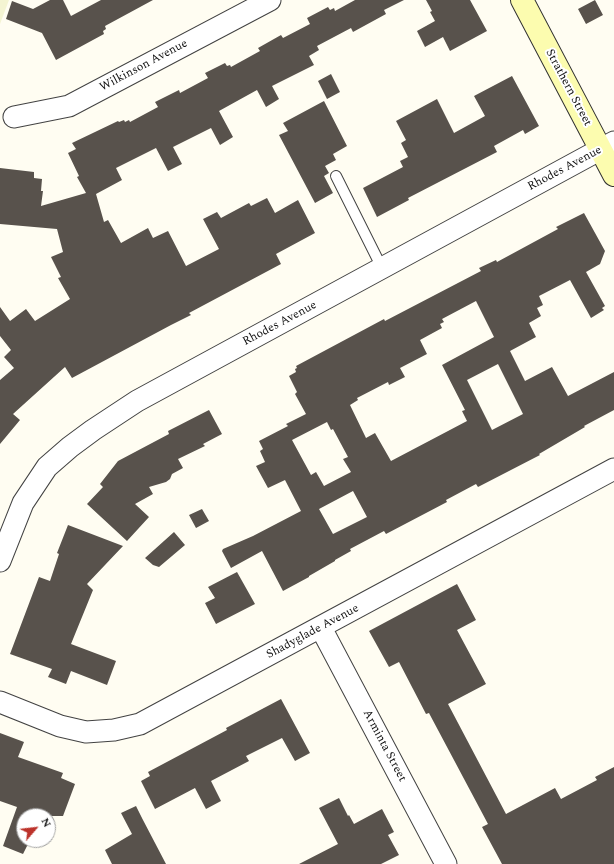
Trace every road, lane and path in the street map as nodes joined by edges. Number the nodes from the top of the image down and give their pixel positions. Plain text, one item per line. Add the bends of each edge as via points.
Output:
1 (270, 0) edge
2 (522, 0) edge
3 (14, 117) dead end
4 (607, 146) edge
5 (614, 175) edge
6 (336, 176) dead end
7 (382, 268) junction
8 (614, 469) edge
9 (0, 561) edge
10 (321, 628) junction
11 (0, 702) edge
12 (446, 864) edge

1 - 3 street, Wilkinson Avenue via 69,106
2 - 4 street, Strathern Street
4 - 5 street, Strathern Street
4 - 7 street, Rhodes Avenue
6 - 7 lane
7 - 9 street, Rhodes Avenue via 137,401 70,447 47,467 23,503
8 - 10 street, Shadyglade Avenue
10 - 11 street, Shadyglade Avenue via 140,724 114,730 86,732 60,726
10 - 12 street, Arminta Street

